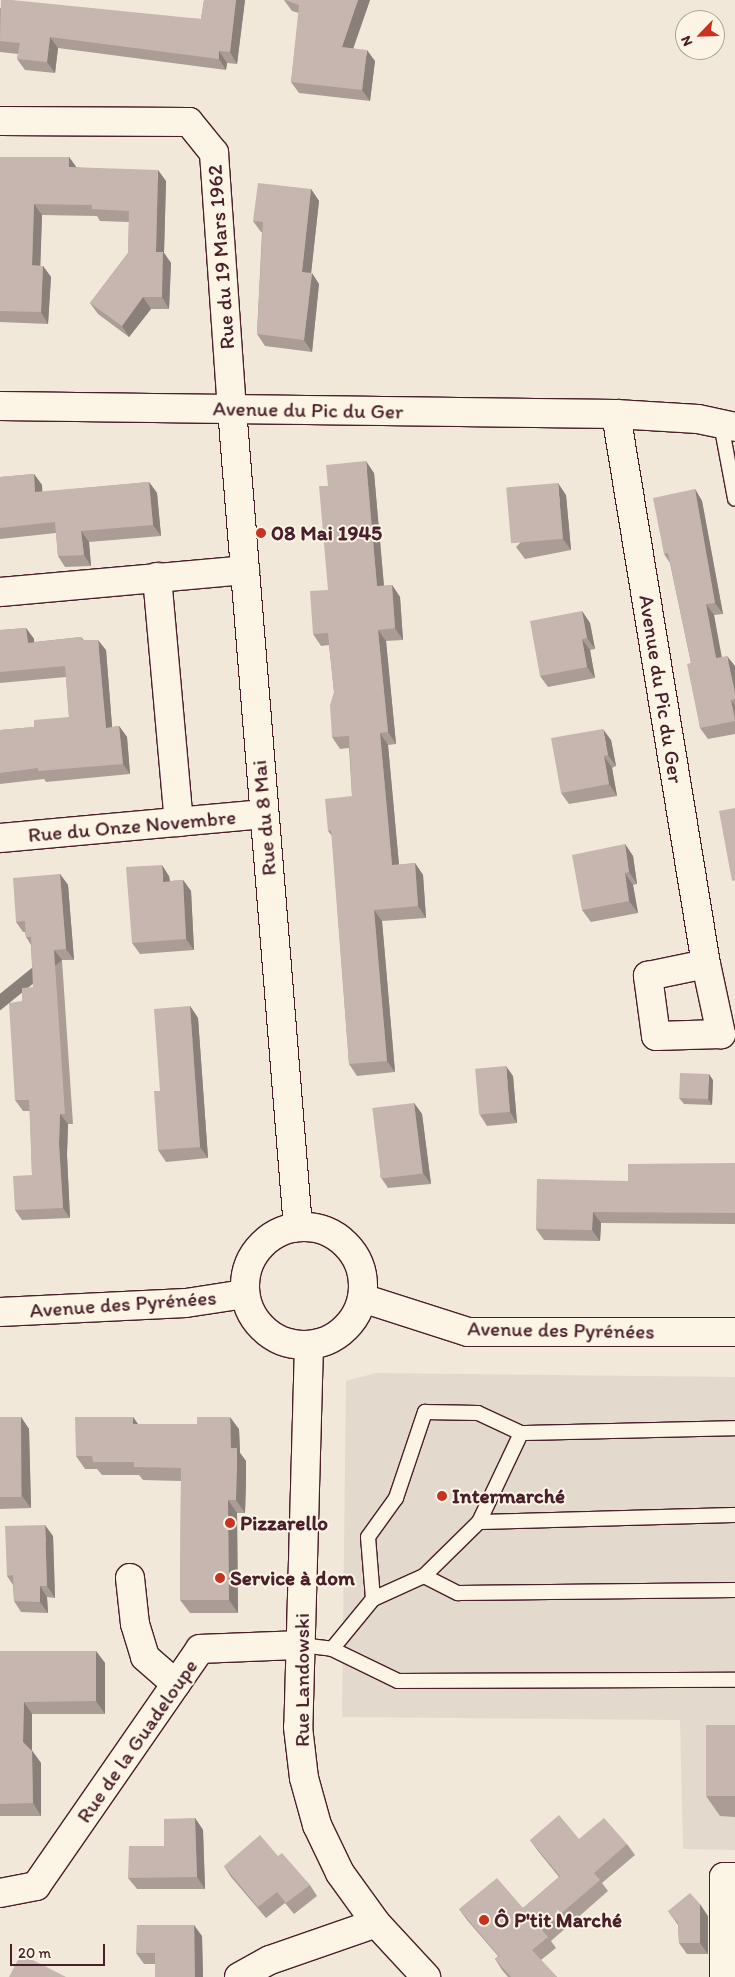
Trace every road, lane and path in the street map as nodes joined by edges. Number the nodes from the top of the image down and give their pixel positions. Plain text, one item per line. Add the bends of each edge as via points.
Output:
1 (0, 120) edge
2 (0, 406) edge
3 (232, 409) junction
4 (616, 414) junction
5 (728, 425) edge
6 (735, 499) edge
7 (245, 570) junction
8 (157, 577) junction
9 (0, 592) edge
10 (264, 814) junction
11 (179, 822) junction
12 (0, 838) edge
13 (706, 964) dead end
14 (298, 1227) junction
15 (245, 1294) junction
16 (362, 1298) junction
17 (0, 1312) edge
18 (735, 1332) edge
19 (309, 1345) junction
20 (735, 1428) edge
21 (521, 1433) junction
22 (735, 1515) edge
23 (479, 1522) junction
24 (424, 1576) junction
25 (130, 1578) dead end
26 (735, 1590) edge
27 (373, 1599) junction
28 (301, 1645) junction
29 (332, 1649) junction
30 (735, 1680) edge
31 (176, 1684) junction
32 (735, 1877) edge
33 (0, 1893) edge
34 (376, 1923) junction
35 (239, 1977) edge
36 (426, 1977) edge
37 (724, 1977) edge

1 - 3 street, Rue du 19 Mars 1962 via 189,122 214,153
2 - 3 street, Avenue du Pic du Ger
3 - 4 street, Avenue du Pic du Ger
3 - 7 street, Rue du 8 Mai
4 - 5 street, Avenue du Pic du Ger via 698,418
4 - 13 street, Avenue du Pic du Ger
5 - 6 lane
7 - 8 street
7 - 10 street, Rue du 8 Mai
8 - 9 street
8 - 11 street
10 - 11 street, Rue du Onze Novembre
10 - 14 street, Rue du 8 Mai
11 - 12 street, Rue du Onze Novembre
14 - 15 street via 279,1232 264,1242 249,1266
14 - 16 street via 316,1228 348,1246 363,1279
15 - 17 street, Avenue des Pyrénées via 186,1303
15 - 19 street via 252,1315 267,1332 287,1343
16 - 18 street, Avenue des Pyrénées via 468,1332
16 - 19 street via 355,1316 343,1330 328,1340
19 - 28 street, Rue Landowski
20 - 21 lane
21 - 23 lane
21 - 27 lane via 478,1413 426,1412 396,1498 368,1538
22 - 23 lane
23 - 24 lane
24 - 26 lane via 458,1592
24 - 27 lane
25 - 31 street via 135,1624 145,1657
27 - 29 lane
28 - 29 lane
28 - 31 street, Rue de la Guadeloupe via 200,1649
28 - 34 street, Rue Landowski via 298,1727 304,1778 317,1825 340,1873
29 - 30 lane via 398,1681
31 - 33 street, Rue de la Guadeloupe via 36,1886
32 - 37 street via 724,1877
34 - 35 street via 270,1960
34 - 36 street, Rue Landowski

